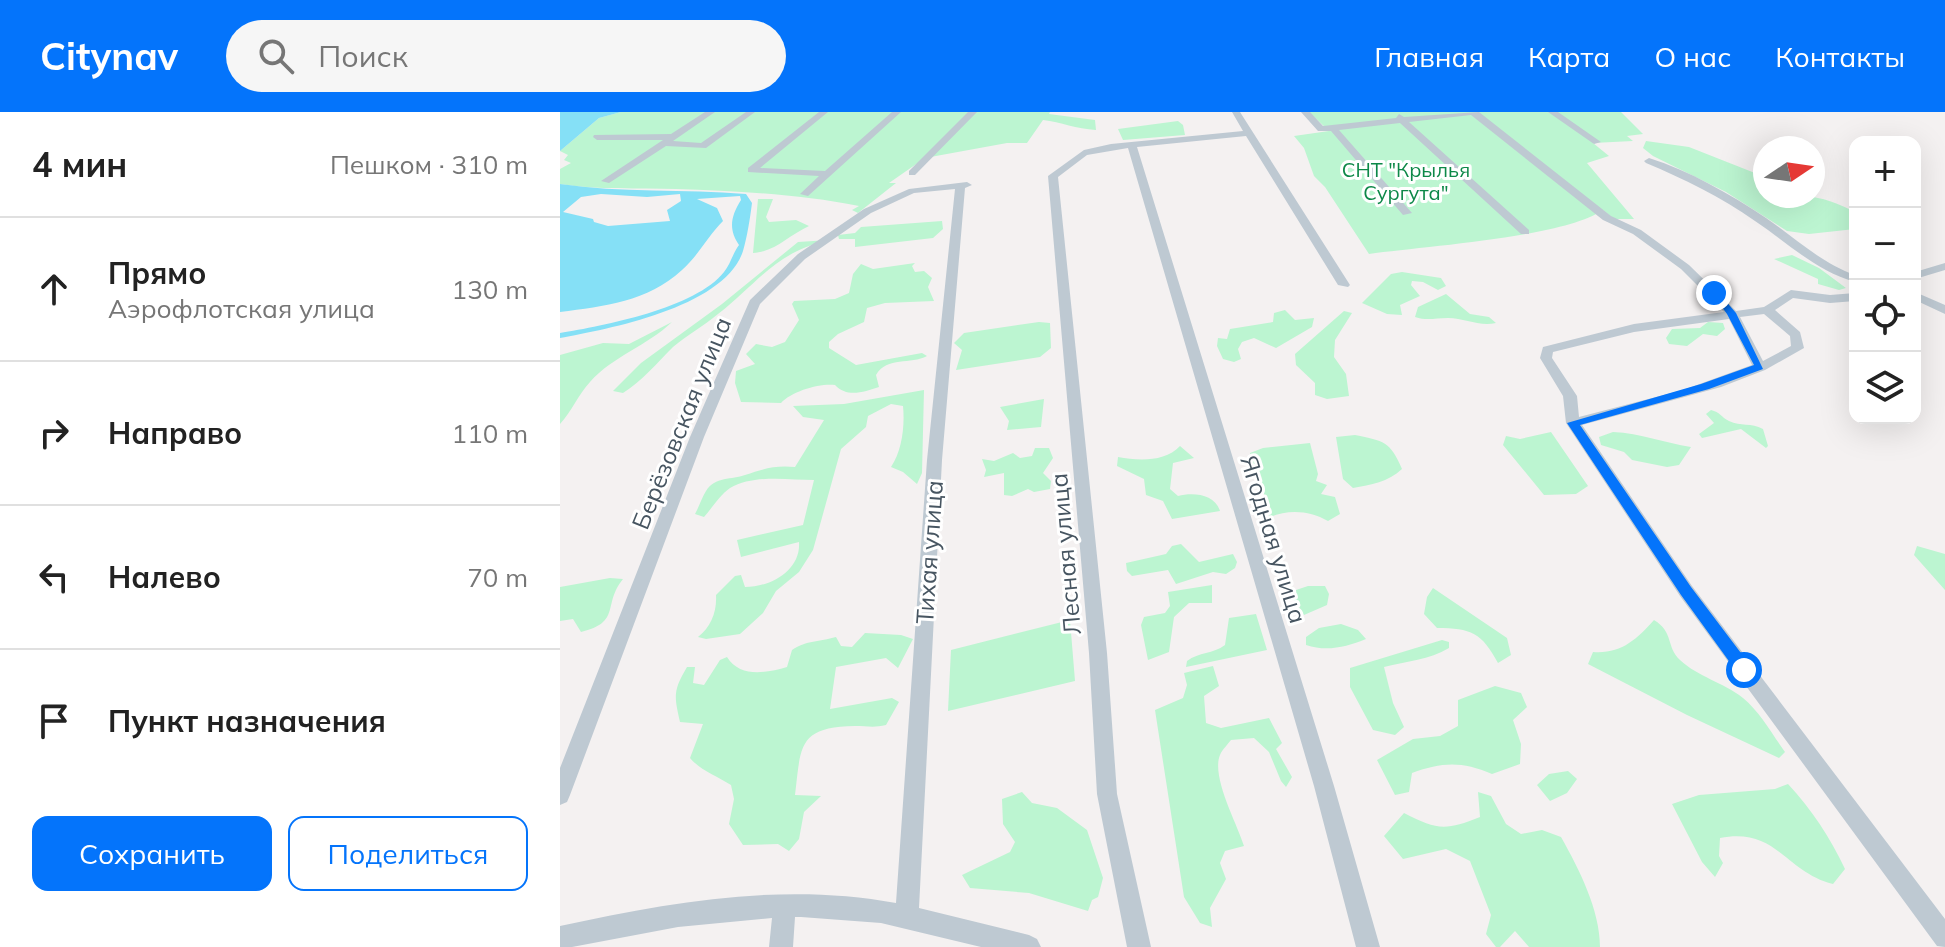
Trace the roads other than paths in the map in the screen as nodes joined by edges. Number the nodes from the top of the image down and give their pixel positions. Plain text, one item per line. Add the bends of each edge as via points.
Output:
1 (711, 112) edge
2 (751, 112) edge
3 (824, 112) edge
4 (897, 112) edge
5 (973, 112) edge
6 (1236, 112) edge
7 (1305, 112) edge
8 (1394, 112) edge
9 (1473, 112) edge
10 (1552, 112) edge
11 (1403, 120) junction
12 (1333, 128) junction
13 (1248, 133) junction
14 (597, 137) dead end
15 (670, 140) junction
16 (1597, 142) dead end
17 (1132, 145) junction
18 (1649, 161) dead end
19 (912, 173) dead end
20 (828, 174) junction
21 (606, 181) dead end
22 (964, 186) joint
23 (805, 194) dead end
24 (1407, 213) dead end
25 (1525, 232) dead end
26 (1945, 266) edge
27 (1921, 274) edge
28 (1849, 276) edge
29 (1344, 285) dead end
30 (1849, 297) edge
31 (1921, 299) edge
32 (1767, 310) junction
33 (1945, 310) edge
34 (1732, 313) junction
35 (1760, 367) junction
36 (1573, 423) junction
37 (560, 795) edge
38 (785, 906) junction
39 (907, 919) junction
40 (560, 938) edge
41 (1945, 938) edge
42 (781, 947) edge
43 (1029, 947) edge
44 (1139, 947) edge
45 (1368, 947) edge

1 - 15 street
2 - 15 street via 703,146
3 - 20 street via 751,170
4 - 20 street
5 - 19 street
6 - 13 street
7 - 12 street via 1321,129
8 - 11 street
9 - 11 street
9 - 34 street via 1607,218 1637,232 1685,267
10 - 16 street
11 - 12 street
11 - 25 street
12 - 24 street
13 - 17 street
13 - 29 street
14 - 15 street
15 - 21 street
17 - 44 street, Лесная улица via 1084,153 1053,176 1107,794
17 - 45 street, Ягодная улица
18 - 28 street via 1687,175 1816,261
20 - 23 street
22 - 37 street, Берёзовская улица via 907,192 881,204 796,262 754,303
22 - 39 street, Тихая улица via 926,580
26 - 27 street
30 - 32 street via 1791,294
31 - 33 street
32 - 34 street
32 - 35 street via 1796,335 1798,348
34 - 35 street
34 - 36 street via 1634,328 1547,350 1546,358 1570,396
35 - 36 street
36 - 41 street via 1686,591
38 - 39 street
38 - 40 street via 638,920
38 - 42 street
39 - 43 street

